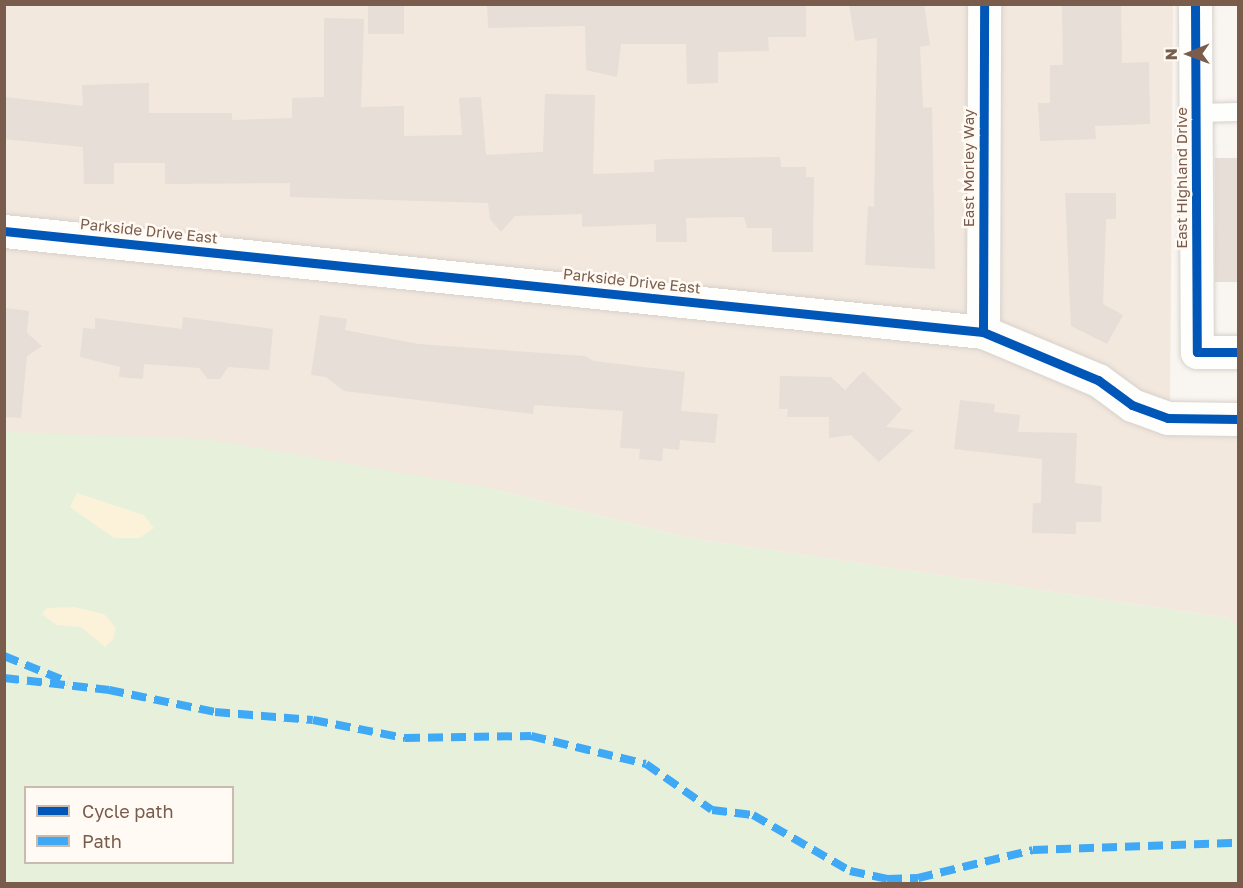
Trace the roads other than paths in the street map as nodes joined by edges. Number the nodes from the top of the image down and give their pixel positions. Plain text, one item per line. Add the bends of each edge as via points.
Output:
1 (984, 4) edge
2 (1195, 4) edge
3 (1239, 112) edge
4 (1197, 113) junction
5 (4, 231) edge
6 (983, 332) junction
7 (1239, 352) edge
8 (1239, 419) edge

1 - 6 street, East Morley Way
2 - 4 street, East Highland Drive
3 - 4 lane
4 - 7 street, East Highland Drive via 1197,352
5 - 6 street, Parkside Drive East
6 - 8 street, Parkside Drive East via 1098,380 1132,405 1168,418

